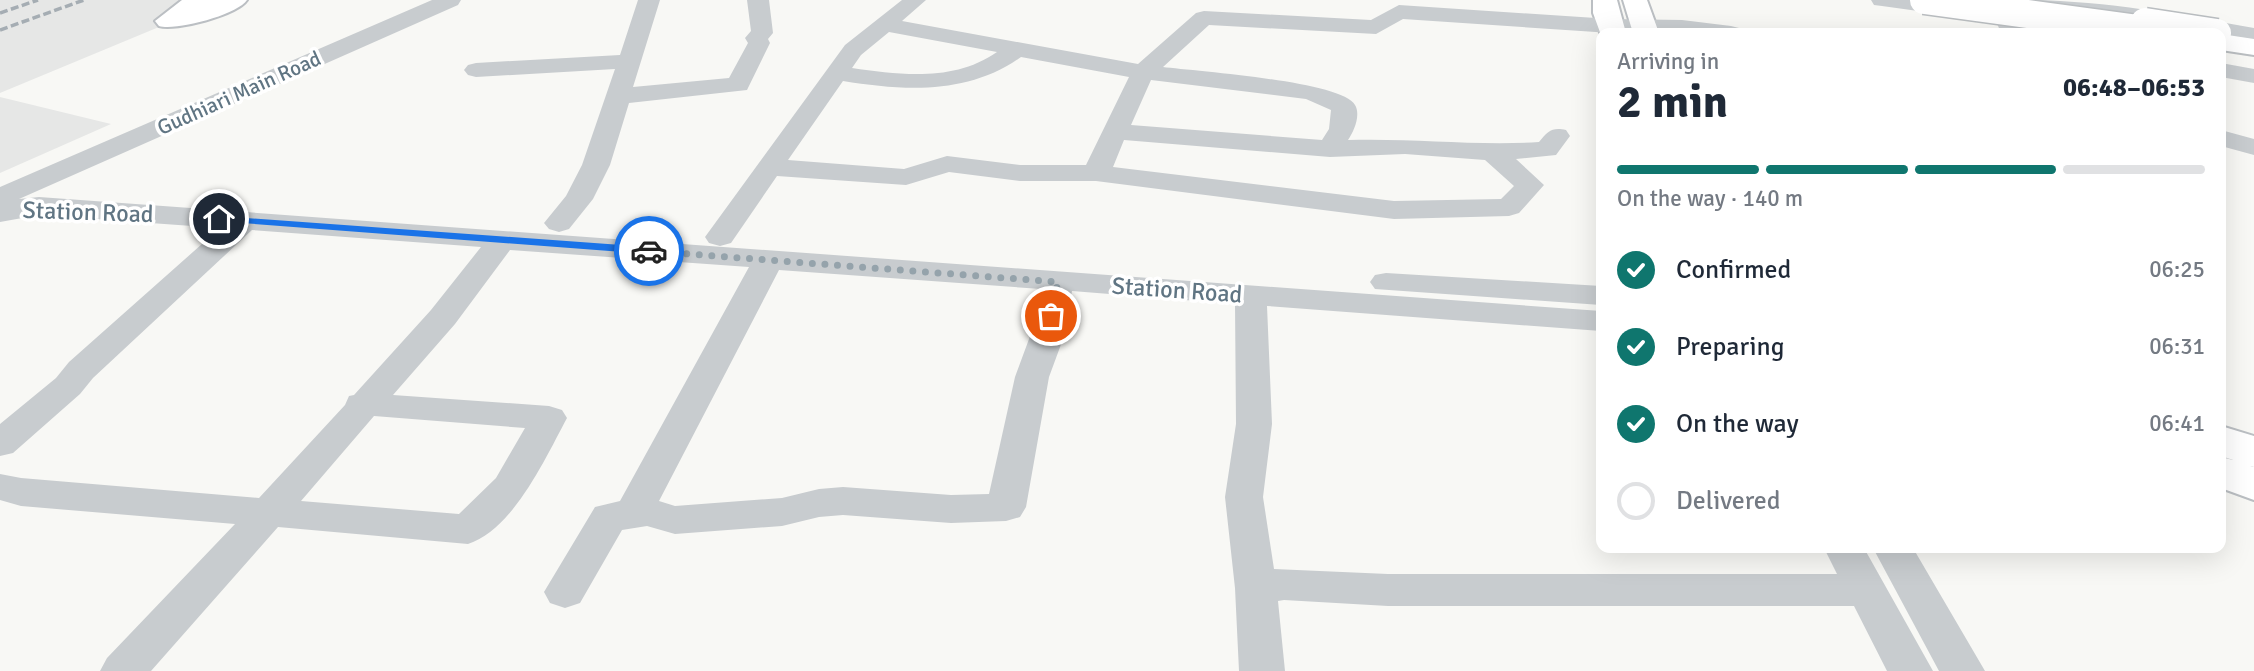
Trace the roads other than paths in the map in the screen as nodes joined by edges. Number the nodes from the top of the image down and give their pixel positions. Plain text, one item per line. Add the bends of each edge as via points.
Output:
1 (205, 0) edge
2 (235, 0) edge
3 (450, 0) edge
4 (649, 0) edge
5 (758, 0) edge
6 (915, 0) edge
7 (1605, 0) edge
8 (1635, 0) edge
9 (1882, 0) edge
10 (1924, 0) edge
11 (2032, 0) edge
12 (2062, 0) edge
13 (1998, 12) edge
14 (2170, 16) edge
15 (885, 25) junction
16 (1599, 28) edge
17 (1612, 28) edge
18 (1644, 28) edge
19 (2102, 28) edge
20 (2159, 28) edge
21 (2197, 28) edge
22 (2210, 28) edge
23 (2226, 33) edge
24 (2226, 35) edge
25 (2226, 35) edge
26 (2226, 41) edge
27 (2253, 41) edge
28 (2226, 46) edge
29 (1017, 49) junction
30 (628, 61) junction
31 (476, 69) dead end
32 (1143, 72) junction
33 (2226, 72) edge
34 (836, 73) junction
35 (2254, 76) edge
36 (619, 96) junction
37 (1116, 132) junction
38 (1557, 136) dead end
39 (2226, 139) edge
40 (2254, 147) edge
41 (1330, 149) junction
42 (1493, 153) junction
43 (768, 167) junction
44 (1096, 173) junction
45 (29, 186) junction
46 (0, 196) edge
47 (0, 213) edge
48 (245, 221) junction
49 (559, 223) junction
50 (720, 237) junction
51 (502, 240) junction
52 (769, 259) junction
53 (1058, 282) junction
54 (1251, 294) junction
55 (1596, 296) edge
56 (1596, 321) edge
57 (362, 404) junction
58 (2226, 442) edge
59 (0, 444) edge
60 (2254, 452) edge
61 (2226, 474) edge
62 (2254, 484) edge
63 (0, 487) edge
64 (269, 513) junction
65 (633, 513) junction
66 (1847, 553) edge
67 (1896, 553) edge
68 (1256, 588) junction
69 (1867, 590) junction
70 (565, 592) dead end
71 (1909, 669) edge
72 (123, 671) edge
73 (1262, 671) edge
74 (1955, 671) edge
75 (1962, 671) edge

1 - 2 main road via 168,21
3 - 45 street, Gudhiari Main Road
4 - 30 street
5 - 36 street via 762,33 738,85
6 - 15 street
7 - 17 main road
8 - 18 main road
9 - 13 street
10 - 14 main road, bridge
11 - 21 street
12 - 14 street
13 - 19 street
13 - 20 main road, bridge
14 - 22 street
15 - 29 street
15 - 34 street via 853,50
16 - 32 street via 1399,12 1376,27 1204,18
23 - 27 street
24 - 27 street
25 - 27 main road
26 - 27 main road
27 - 28 street
29 - 32 street
29 - 34 street via 983,71 944,80 877,80
30 - 31 street
30 - 36 street
32 - 37 street
32 - 41 street via 1311,92 1343,107 1342,129
33 - 35 street
34 - 43 street
36 - 49 street via 596,165 579,199
37 - 41 street
37 - 44 street
38 - 42 street via 1547,149
39 - 40 street
41 - 42 street via 1405,146
42 - 44 street via 1530,185 1509,207 1394,210
43 - 44 street via 906,177 947,164 1020,173
43 - 50 street
45 - 46 street, Gudhiari Main Road
45 - 49 street, Station Road
47 - 48 street, Station Road via 39,206
48 - 51 street, Station Road
48 - 59 street
49 - 50 street, Station Road
50 - 55 street, Station Road
51 - 52 street, Station Road
51 - 57 street via 443,317
52 - 53 street, Station Road
52 - 65 street
53 - 54 street, Station Road
53 - 65 street via 1032,377 1006,507 951,509 844,502 675,520
54 - 56 street, Station Road
54 - 68 street via 1254,424 1244,497
57 - 64 street
57 - 64 street via 549,418 510,487 468,529
58 - 60 main road
61 - 62 main road
63 - 64 street
64 - 72 street
65 - 70 street via 609,517
66 - 69 street
67 - 75 street
68 - 69 street via 1284,584 1388,590
68 - 73 street
69 - 71 street
71 - 74 street

